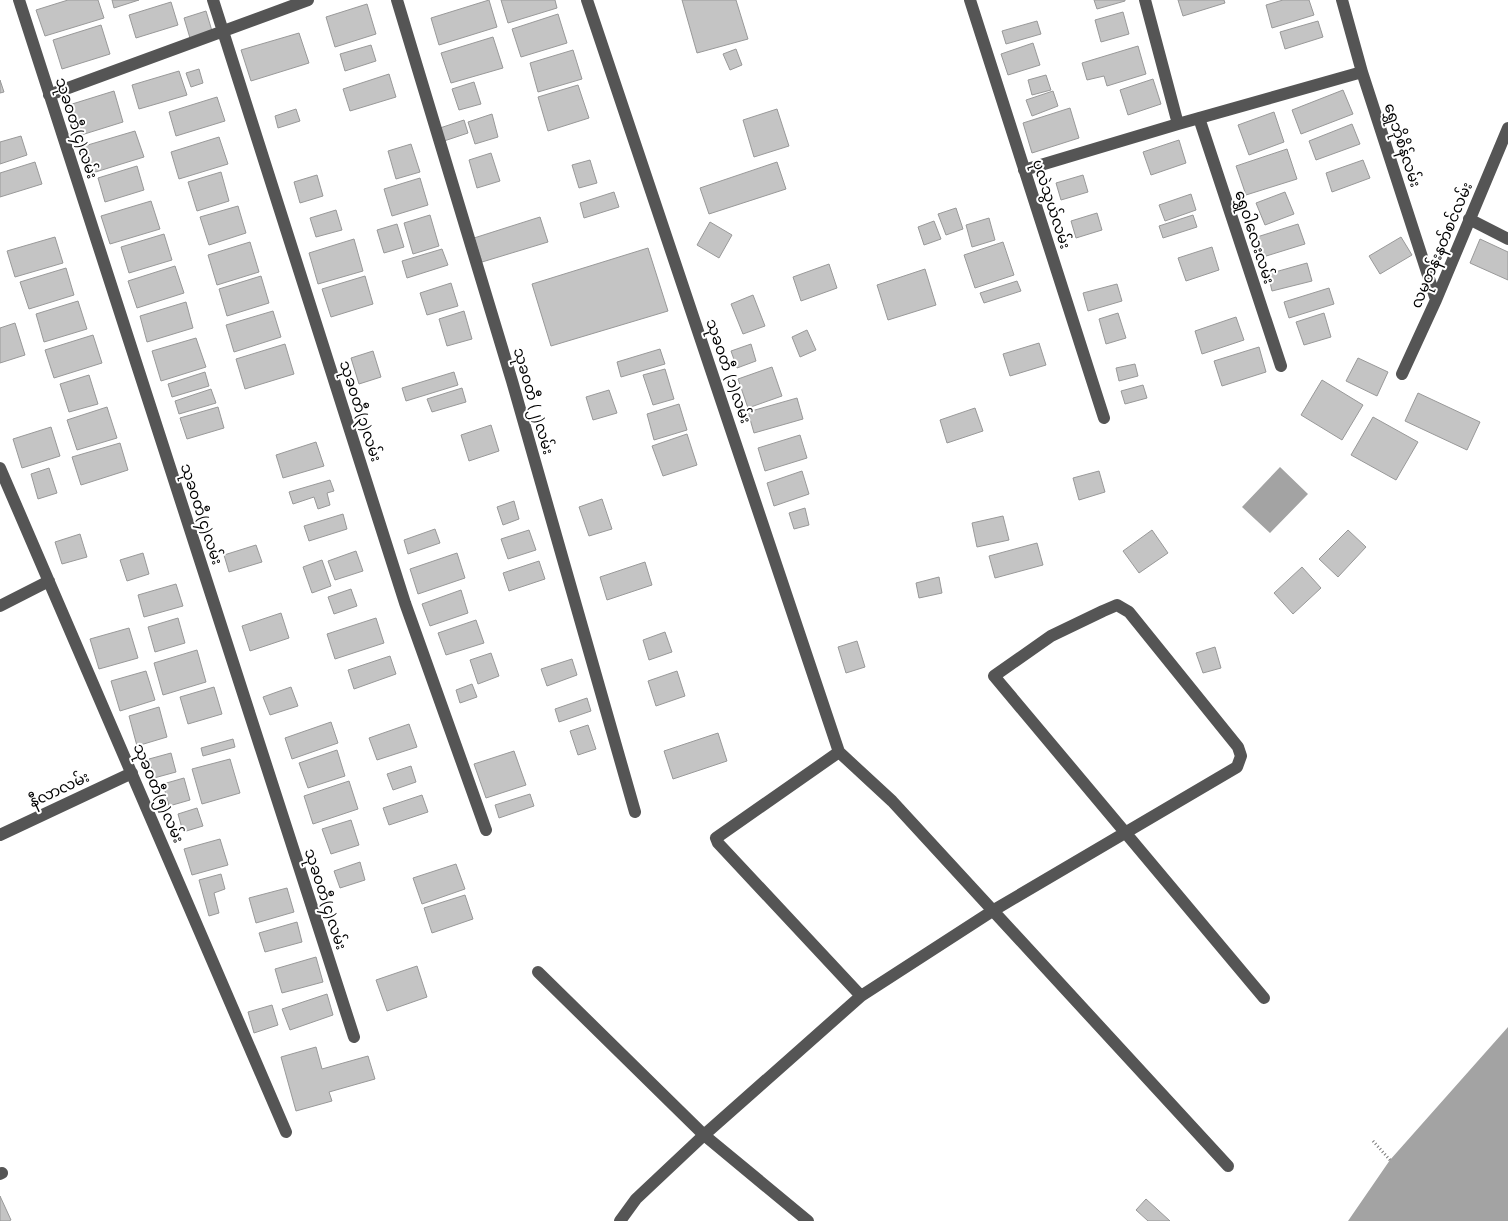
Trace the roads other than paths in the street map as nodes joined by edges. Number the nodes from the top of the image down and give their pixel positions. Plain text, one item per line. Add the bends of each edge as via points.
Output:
1 (19, 0) edge
2 (213, 0) edge
3 (308, 0) edge
4 (397, 0) edge
5 (587, 0) edge
6 (970, 0) edge
7 (1145, 0) edge
8 (1342, 0) edge
9 (223, 31) junction
10 (1362, 72) junction
11 (49, 95) junction
12 (1199, 118) junction
13 (1178, 124) junction
14 (1508, 128) edge
15 (1024, 170) junction
16 (1469, 219) junction
17 (1508, 239) edge
18 (1436, 300) junction
19 (1281, 366) dead end
20 (1402, 374) dead end
21 (1104, 418) dead end
22 (0, 468) edge
23 (49, 581) junction
24 (0, 606) edge
25 (839, 752) junction
26 (132, 773) junction
27 (635, 812) dead end
28 (486, 830) dead end
29 (1126, 833) junction
30 (0, 835) edge
31 (994, 910) junction
32 (538, 972) dead end
33 (861, 996) junction
34 (1264, 998) dead end
35 (354, 1037) dead end
36 (286, 1132) dead end
37 (704, 1135) junction
38 (1228, 1166) dead end
39 (620, 1221) edge
40 (808, 1221) edge

1 - 11 street, သုခဝတီ(၄)လမ်း
2 - 9 street, သုခဝတီ(၃)လမ်း
3 - 9 street
4 - 27 street, သုခဝတီ (၂)လမ်း via 512,381
5 - 25 street, သုခဝတီ (၁)လမ်း
6 - 15 street, ပုလဲသွယ်လမ်း
7 - 13 street
8 - 10 street, ရွှေဘိုစိန်လမ်း
9 - 11 street
9 - 28 street, သုခဝတီ(၃)လမ်း via 405,604
10 - 12 street
10 - 18 street, ရွှေဘိုစိန်လမ်း
11 - 35 street, သုခဝတီ(၄)လမ်း
12 - 13 street
12 - 19 street, ရွှေဝါလေးလမ်း
13 - 15 street
14 - 16 street, လမုတန်းနတ်စင်လမ်း
15 - 21 street, ပုလဲသွယ်လမ်း
16 - 17 street
16 - 18 street, လမုတန်းနတ်စင်လမ်း
18 - 20 street, လမုတန်းနတ်စင်လမ်း
22 - 23 street, သုခဝတီ(၅)လမ်း
23 - 24 street
23 - 26 street, သုခဝတီ(၅)လမ်း
25 - 31 street via 892,801
25 - 33 street via 716,838
26 - 30 street, နီလာလမ်း
26 - 36 street, သုခဝတီ(၅)လမ်း
29 - 29 street via 994,676 1051,636 1118,606 1129,612 1238,747 1241,756 1231,772
29 - 31 street
29 - 34 street
31 - 33 street
31 - 38 street
32 - 37 street
33 - 37 street
37 - 39 street via 636,1199
37 - 40 street

